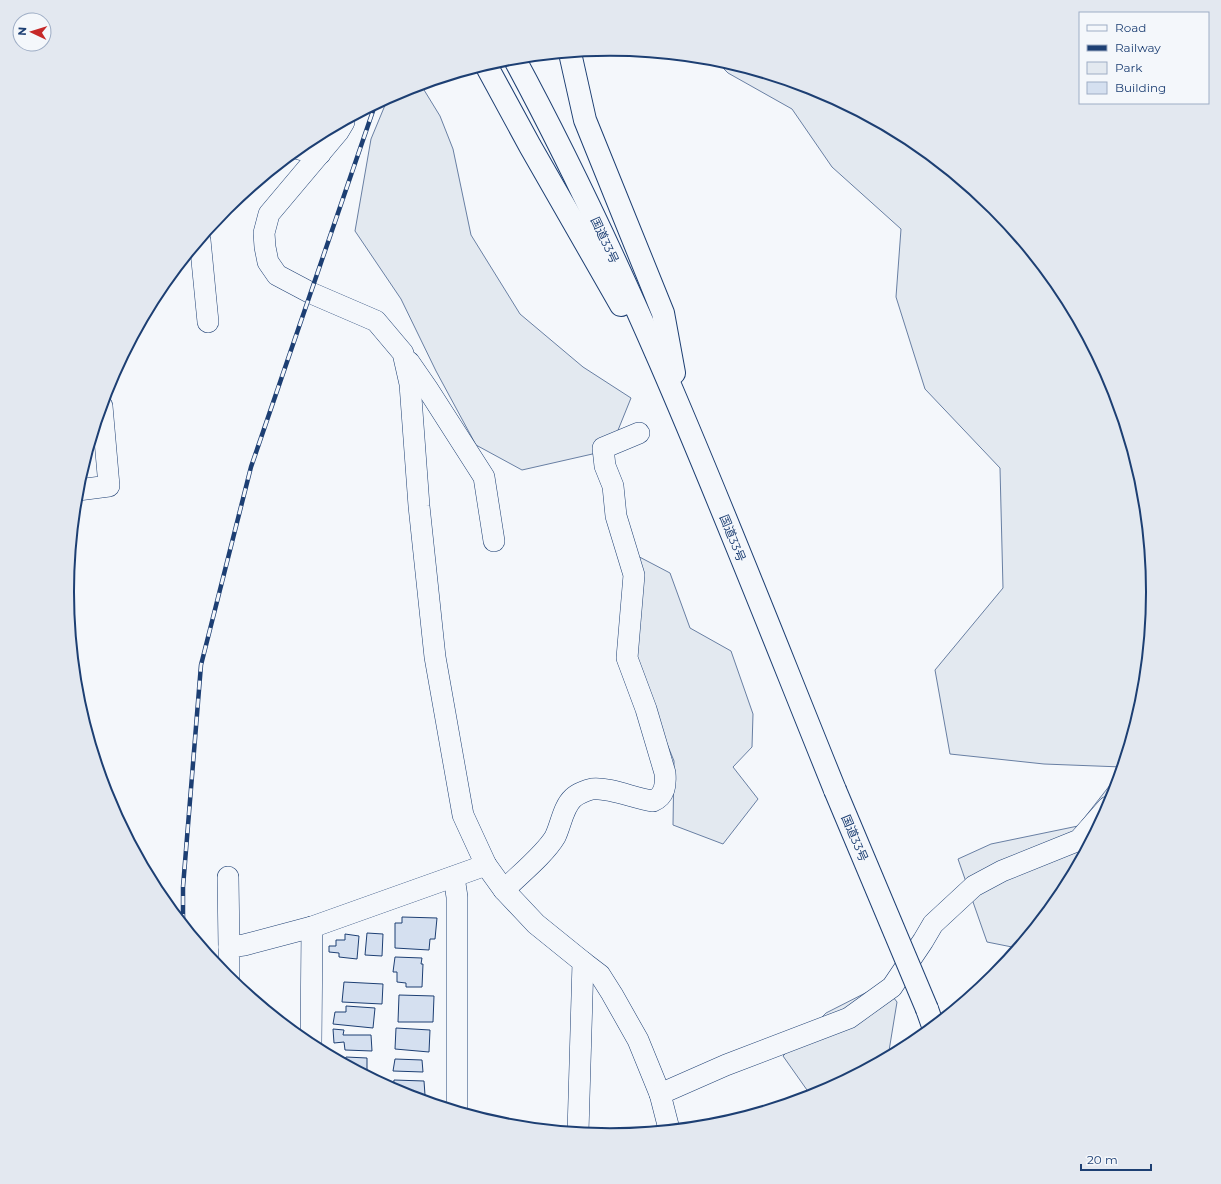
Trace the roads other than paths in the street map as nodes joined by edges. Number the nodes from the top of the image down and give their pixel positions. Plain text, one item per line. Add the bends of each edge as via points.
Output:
1 (571, 57) edge
2 (517, 64) edge
3 (489, 70) edge
4 (339, 130) edge
5 (306, 151) edge
6 (320, 154) junction
7 (201, 248) edge
8 (208, 322) dead end
9 (403, 353) junction
10 (681, 410) junction
11 (103, 419) edge
12 (639, 433) dead end
13 (85, 489) edge
14 (494, 541) dead end
15 (1094, 823) edge
16 (486, 865) junction
17 (454, 876) junction
18 (228, 877) dead end
19 (504, 890) junction
20 (312, 927) junction
21 (229, 947) junction
22 (583, 962) junction
23 (229, 969) edge
24 (930, 1017) edge
25 (311, 1037) edge
26 (660, 1094) junction
27 (457, 1106) edge
28 (669, 1124) edge
29 (578, 1127) edge

1 - 10 highway via 585,120 663,313
2 - 10 highway, 国道33号 via 578,181
3 - 10 highway
4 - 6 street
5 - 6 street
6 - 9 street via 269,214 264,233 268,262 277,275 311,294 376,321
7 - 8 street
9 - 14 street via 484,477
9 - 16 street via 410,384 419,506 436,657 463,815
10 - 24 highway, 国道33号, bridge
11 - 13 street via 110,486
12 - 19 street via 603,448 605,466 613,486 616,516 634,575 627,658 646,709 665,773 663,794 653,801 593,789 573,798 548,847
15 - 26 street via 1079,840 1002,871 974,886 933,924 892,987 850,1018
16 - 17 street
16 - 19 street
17 - 20 street
17 - 27 street via 458,897
18 - 21 street
19 - 22 street via 536,924
20 - 21 street
20 - 25 street
21 - 23 street
22 - 26 street via 600,975 612,994 638,1040
22 - 29 street
26 - 28 street

